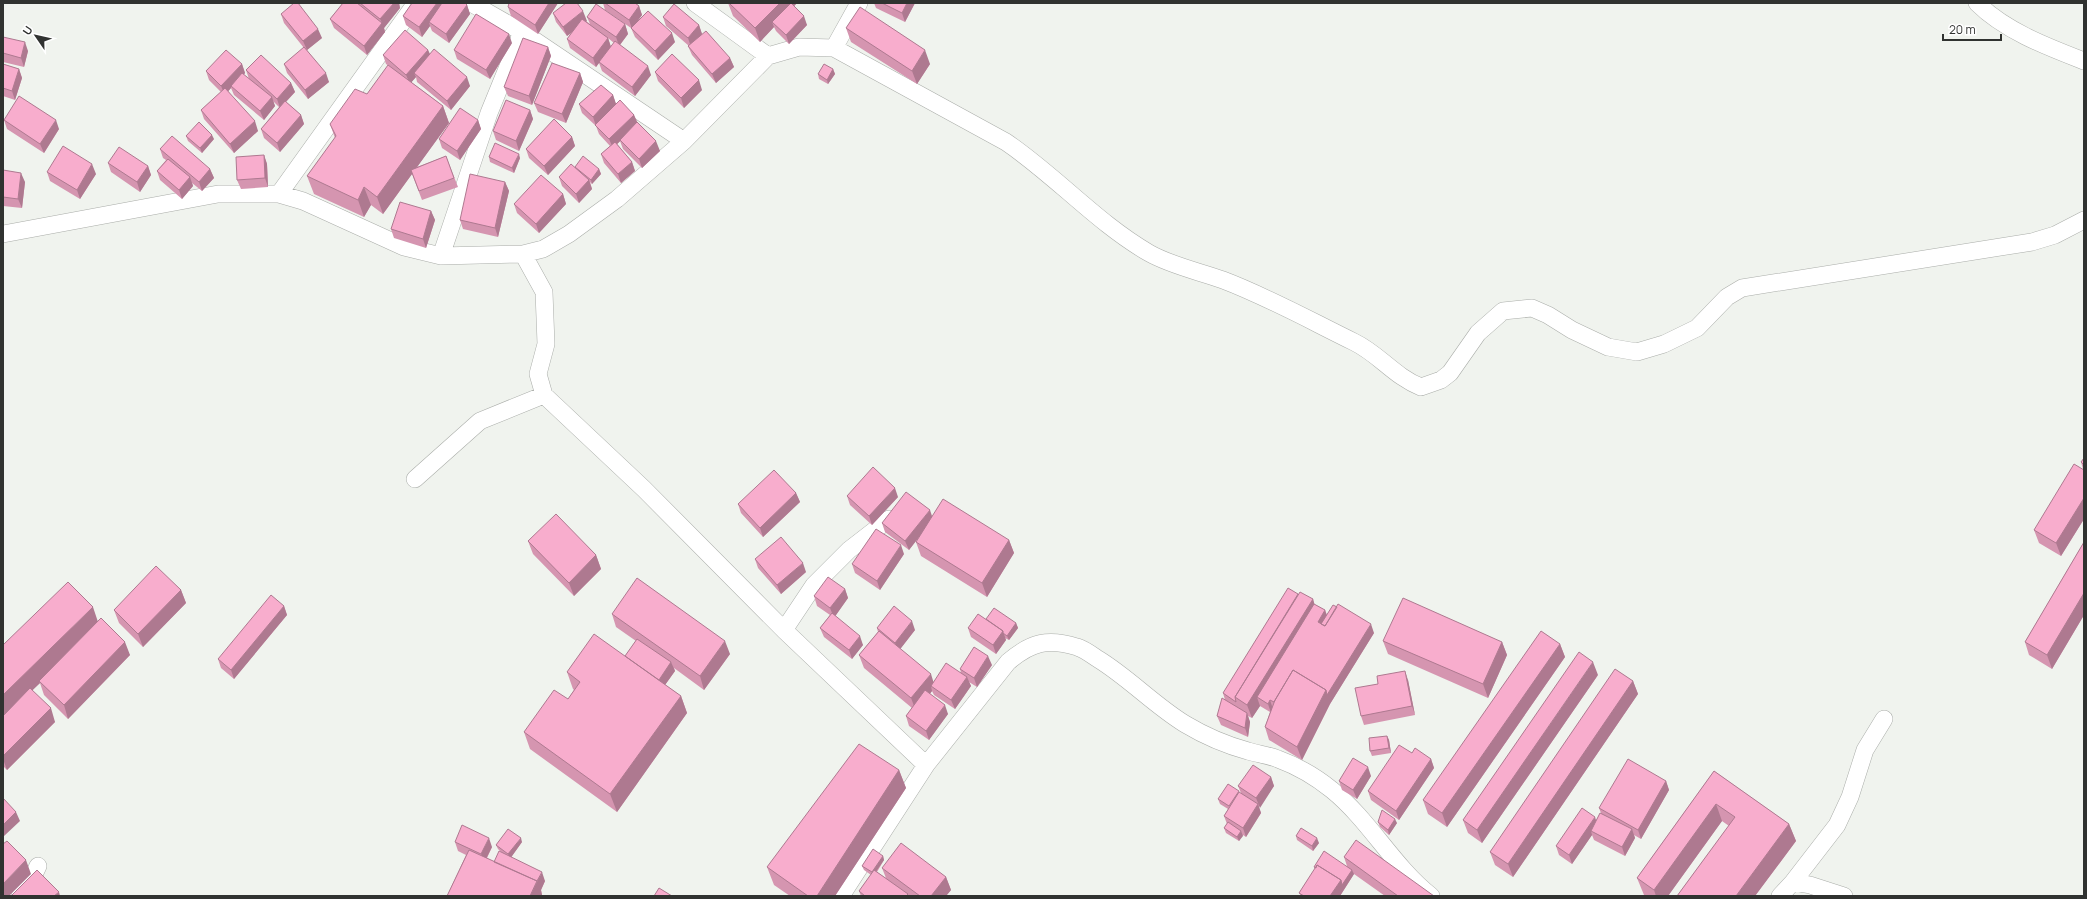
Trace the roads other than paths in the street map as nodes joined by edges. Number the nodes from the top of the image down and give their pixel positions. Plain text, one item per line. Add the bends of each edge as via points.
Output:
1 (416, 3) edge
2 (696, 3) edge
3 (859, 3) edge
4 (1978, 3) edge
5 (482, 5) edge
6 (522, 32) junction
7 (834, 48) junction
8 (768, 56) junction
9 (2084, 61) edge
10 (684, 141) junction
11 (279, 194) junction
12 (2084, 220) edge
13 (3, 234) edge
14 (523, 254) junction
15 (441, 256) junction
16 (544, 395) junction
17 (415, 480) dead end
18 (889, 519) edge
19 (784, 630) junction
20 (1884, 719) dead end
21 (926, 765) junction
22 (38, 866) dead end
23 (1793, 882) junction
24 (20, 896) edge
25 (841, 896) edge
26 (1431, 896) edge
27 (1780, 896) edge
28 (1844, 896) edge

1 - 11 street
2 - 8 street
3 - 7 street
4 - 9 street via 2019,32
5 - 6 street
6 - 10 street
6 - 15 street via 489,113
7 - 8 street via 799,47
7 - 12 street via 1006,142 1030,158 1089,210 1149,253 1167,262 1223,280 1326,328 1366,348 1407,381 1421,387 1441,380 1450,373 1478,333 1503,311 1532,308 1608,348 1637,352 1664,344 1697,328 1727,297 1742,288 2032,242 2055,235
8 - 10 street
10 - 14 street via 617,199 569,234 543,249
11 - 13 street via 218,194
11 - 15 street via 303,200 404,247
14 - 15 street
14 - 16 street via 544,292 546,344 538,374
16 - 17 street via 480,421
16 - 19 street via 644,489
18 - 19 street via 848,550 819,580
19 - 21 street
20 - 23 street via 1865,750 1850,797 1837,826
21 - 25 street
21 - 26 street via 1008,662 1020,651 1037,644 1054,642 1079,647 1115,670 1184,723 1208,737 1277,758 1306,772 1332,790 1357,814 1400,866
22 - 24 street via 27,889
23 - 27 street
23 - 28 street

